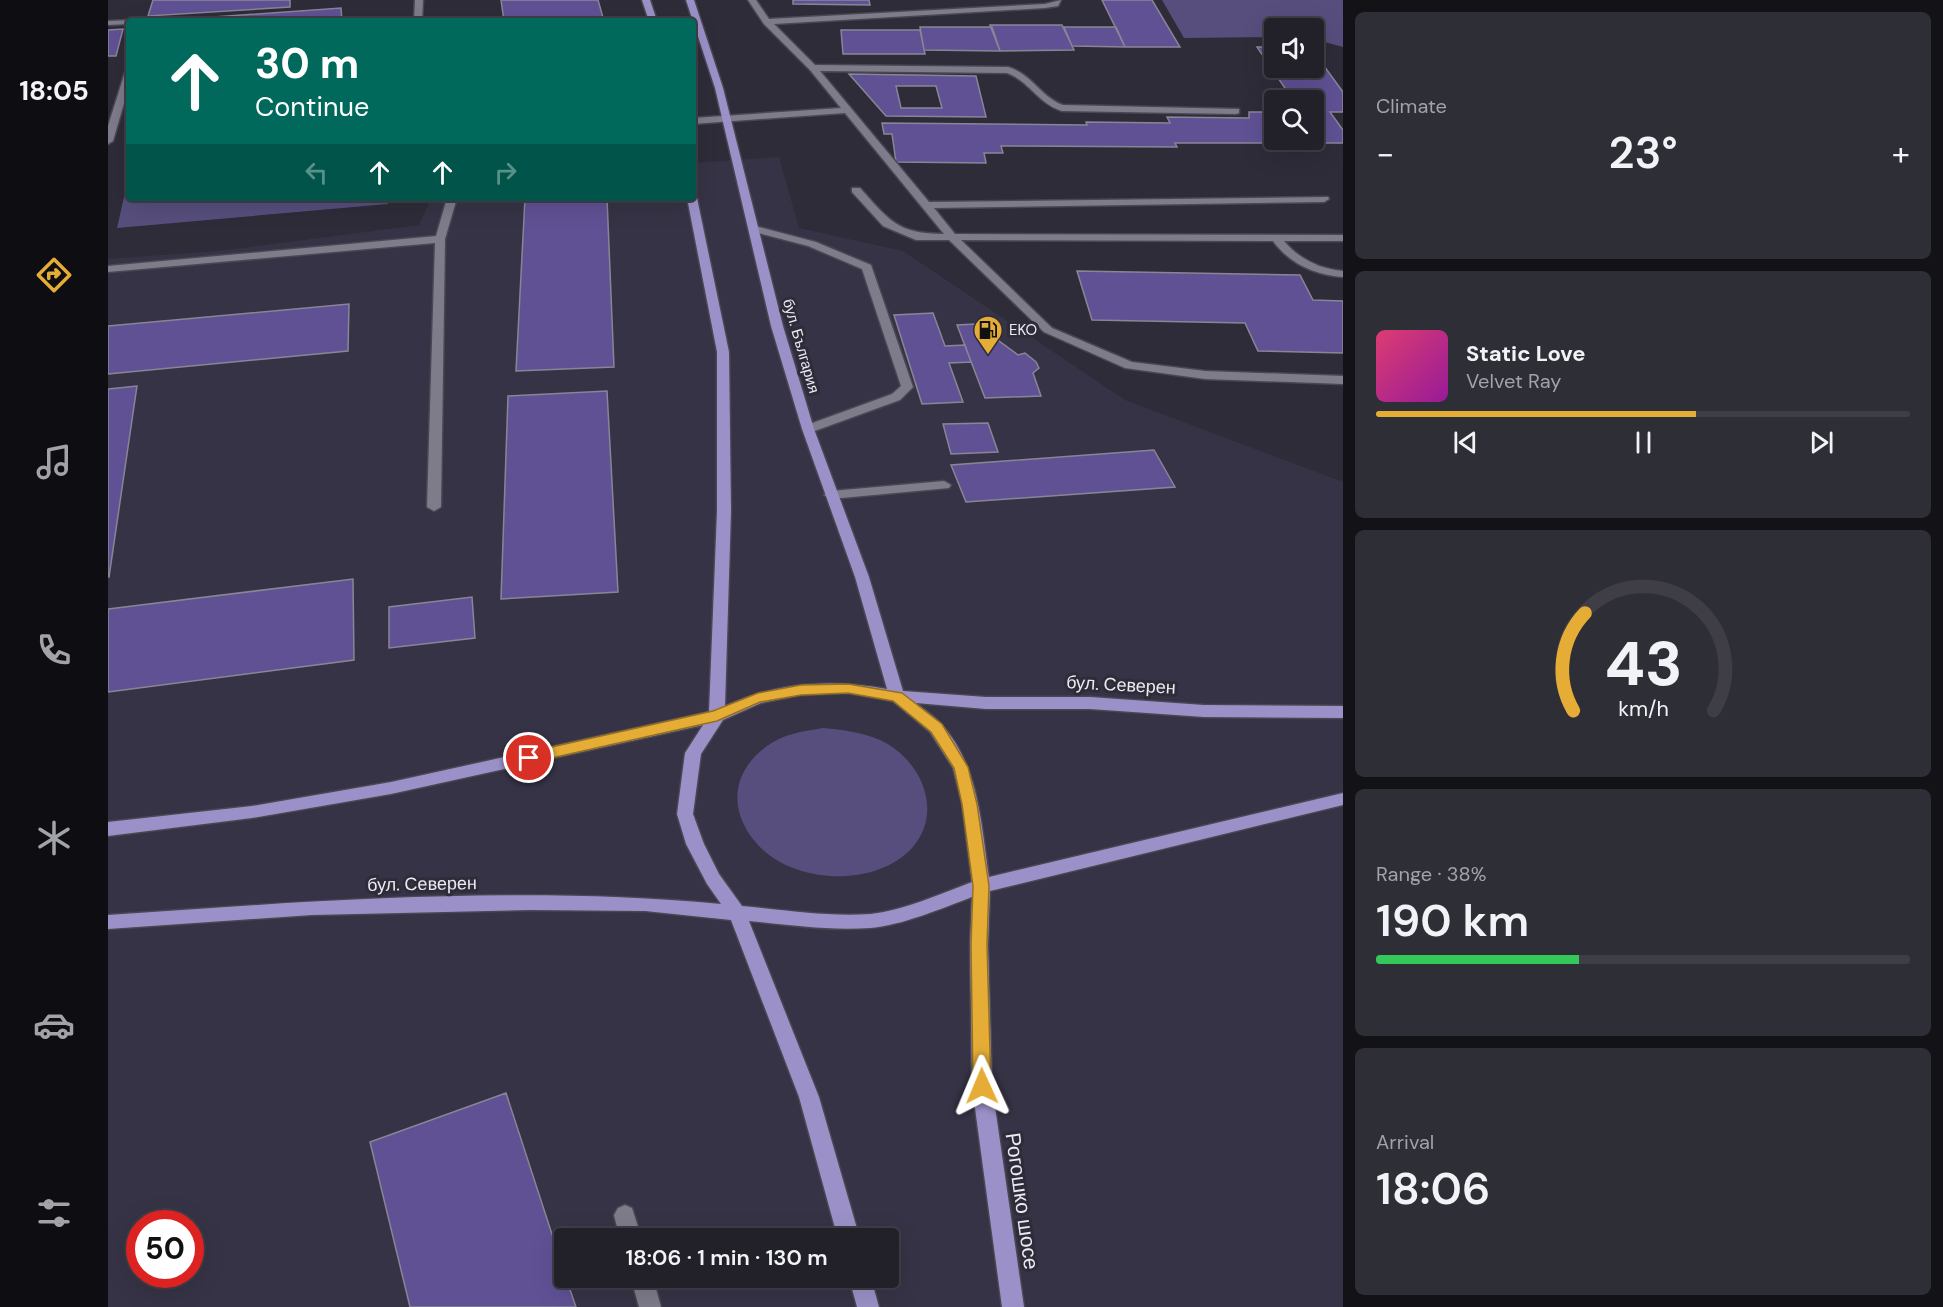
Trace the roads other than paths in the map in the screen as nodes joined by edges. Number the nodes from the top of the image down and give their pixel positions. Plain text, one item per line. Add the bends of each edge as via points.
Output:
1 (418, 0) edge
2 (646, 0) edge
3 (690, 0) edge
4 (752, 0) edge
5 (1057, 0) edge
6 (418, 18) edge
7 (651, 18) edge
8 (696, 18) edge
9 (696, 19) edge
10 (126, 22) edge
11 (767, 22) junction
12 (108, 23) edge
13 (813, 68) junction
14 (126, 82) edge
15 (846, 110) junction
16 (1236, 111) dead end
17 (727, 118) junction
18 (696, 121) edge
19 (108, 141) edge
20 (856, 190) dead end
21 (1324, 199) dead end
22 (451, 201) edge
23 (693, 201) edge
24 (926, 205) junction
25 (755, 229) junction
26 (954, 238) junction
27 (1276, 238) junction
28 (1343, 238) edge
29 (440, 239) junction
30 (108, 269) edge
31 (1343, 274) edge
32 (1343, 380) edge
33 (808, 429) junction
34 (944, 486) dead end
35 (831, 495) junction
36 (434, 507) dead end
37 (897, 696) junction
38 (1343, 712) edge
39 (717, 716) junction
40 (1343, 799) edge
41 (108, 829) edge
42 (981, 886) junction
43 (737, 913) junction
44 (108, 922) edge
45 (624, 1215) dead end
46 (628, 1228) edge
47 (846, 1228) edge
48 (645, 1288) edge
49 (863, 1288) edge
50 (650, 1307) edge
51 (868, 1307) edge
52 (1013, 1307) edge

1 - 6 street
2 - 7 main road
3 - 8 main road, бул. България
4 - 11 street
5 - 11 street via 1045,6
9 - 17 main road, бул. България
10 - 12 street
11 - 13 street
13 - 15 street
13 - 16 street via 1008,70 1033,82 1050,105 1062,108
14 - 19 street
15 - 17 street
15 - 24 street
17 - 18 street
17 - 25 main road, бул. България
20 - 26 street via 888,224 916,237
21 - 24 street
22 - 29 street
23 - 39 main road via 723,352 724,511
24 - 26 street
25 - 33 main road, бул. България via 777,326
25 - 33 street via 812,244 867,267 907,387 896,396
26 - 27 street
26 - 32 street via 1048,330 1129,365 1205,375
27 - 28 street
27 - 31 street via 1285,251 1308,266
29 - 30 street
29 - 36 street
33 - 35 main road, бул. България
34 - 35 street
35 - 37 main road, бул. България via 862,577
37 - 38 main road, бул. Северен via 1204,711
37 - 39 main road, бул. Северен via 848,688 801,690 758,698
37 - 42 main road, Рогошко шосе via 936,728 961,767
39 - 41 main road via 391,788 252,812
39 - 43 main road via 693,753 685,814 712,879
40 - 42 main road
42 - 43 main road, бул. Северен via 929,906 872,921 821,921
42 - 52 main road, Рогошко шосе via 982,1086
43 - 44 main road, бул. Северен via 645,904 530,903 312,908
43 - 47 main road via 809,1097
45 - 46 street
48 - 50 street
49 - 51 main road

